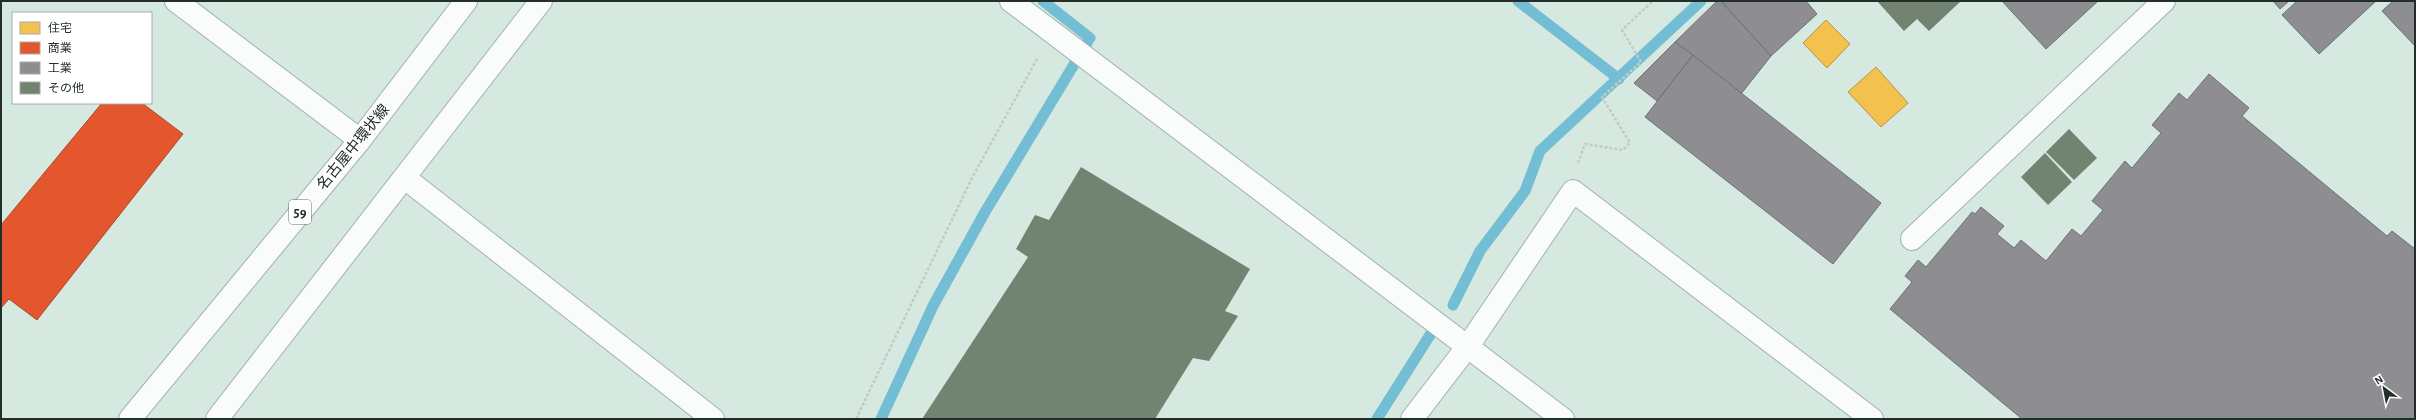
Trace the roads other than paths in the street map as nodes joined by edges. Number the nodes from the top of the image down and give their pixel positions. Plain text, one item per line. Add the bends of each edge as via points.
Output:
1 (176, 1) edge
2 (466, 1) edge
3 (541, 1) edge
4 (1011, 1) edge
5 (2164, 1) edge
6 (360, 140) junction
7 (406, 178) junction
8 (1912, 239) dead end
9 (1468, 346) junction
10 (130, 419) edge
11 (217, 419) edge
12 (713, 419) edge
13 (1412, 419) edge
14 (1562, 419) edge
15 (1872, 419) edge

1 - 6 street
2 - 6 street, 名古屋中環状線 / 59
3 - 7 street
4 - 9 street
5 - 8 street
6 - 10 street, 名古屋中環状線 / 59
7 - 11 street
7 - 12 street
9 - 13 street
9 - 14 street
9 - 15 street via 1573,190

